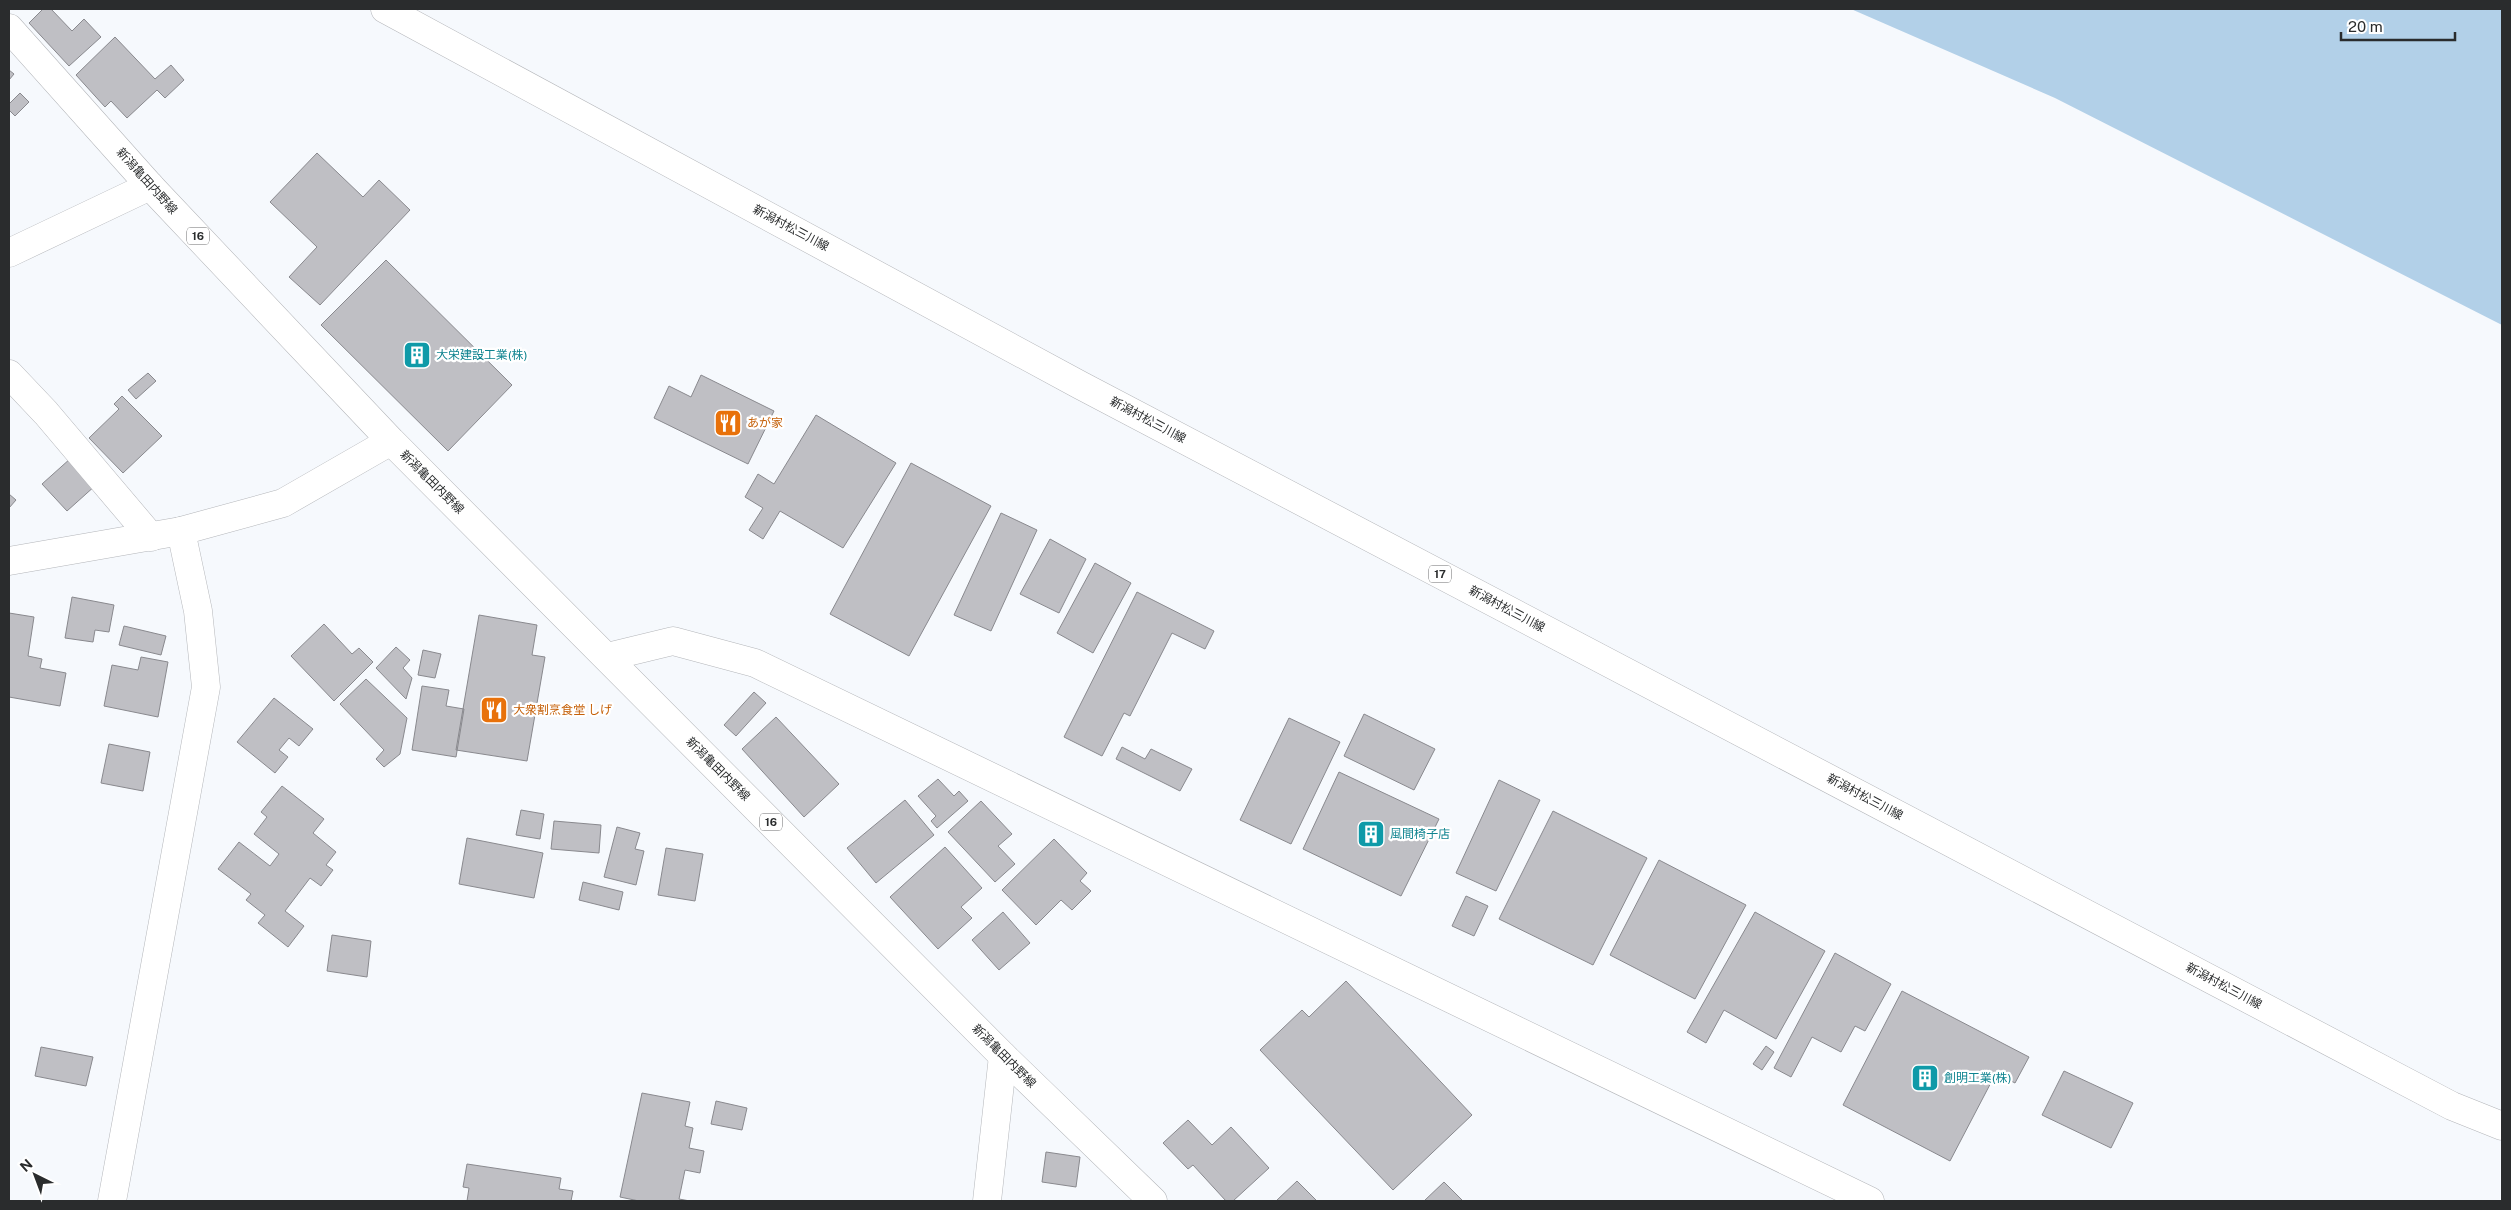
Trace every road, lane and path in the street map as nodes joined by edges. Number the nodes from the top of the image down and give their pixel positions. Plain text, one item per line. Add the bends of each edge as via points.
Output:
1 (385, 9) edge
2 (9, 28) edge
3 (150, 186) junction
4 (9, 253) edge
5 (9, 374) edge
6 (390, 441) junction
7 (180, 532) junction
8 (151, 537) junction
9 (9, 561) edge
10 (607, 657) junction
11 (1002, 1056) junction
12 (2502, 1126) edge
13 (112, 1201) edge
14 (987, 1201) edge
15 (1153, 1201) edge
16 (1870, 1201) edge

1 - 12 main road, 新潟村松三川線 / 17 via 1080,385 2452,1106
2 - 3 main road, 新潟亀田内野線 / 16
3 - 4 main road
3 - 6 main road, 新潟亀田内野線 / 16
5 - 8 main road
6 - 7 main road, 新潟亀田内野線 via 283,503
6 - 10 main road, 新潟亀田内野線 / 16
7 - 8 main road, 新潟亀田内野線
7 - 13 main road via 198,611 206,687
8 - 9 main road, 新潟亀田内野線
10 - 11 main road, 新潟亀田内野線 / 16
10 - 16 main road via 673,641 755,663
11 - 14 main road
11 - 15 main road, 新潟亀田内野線 / 16

